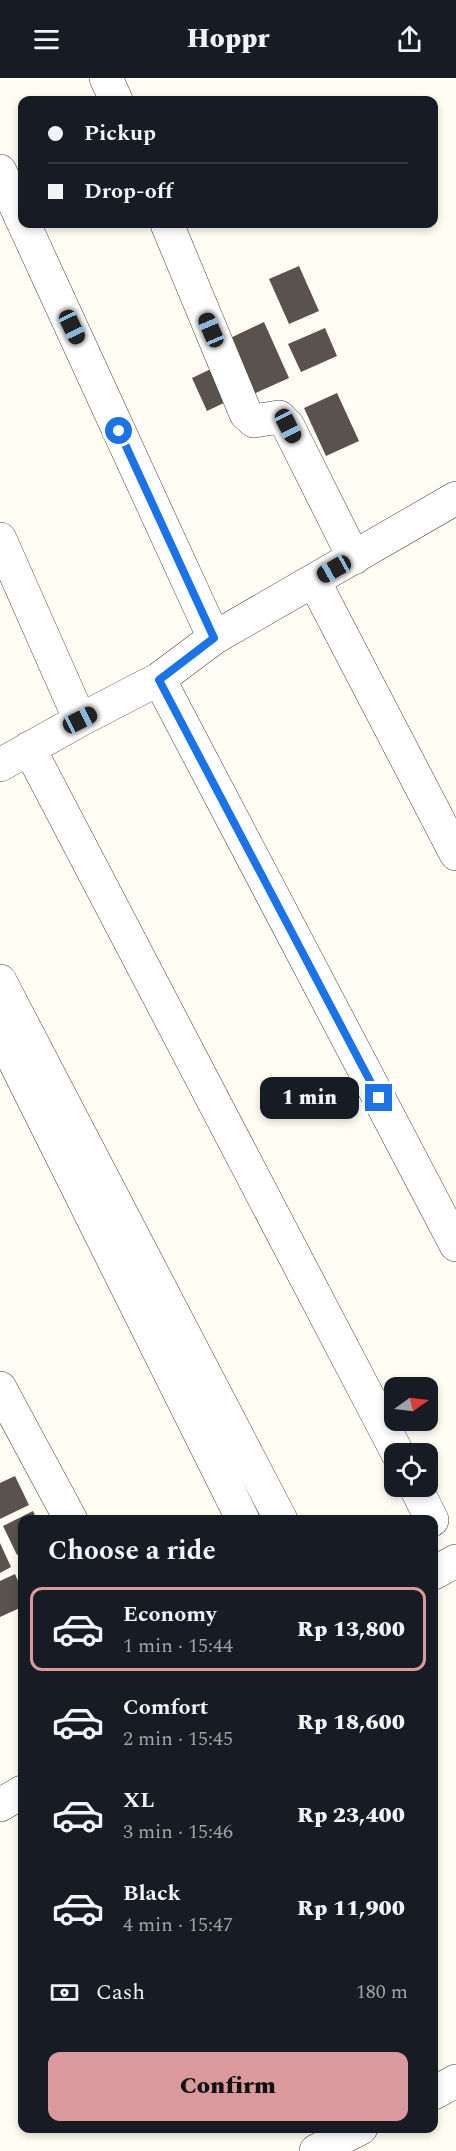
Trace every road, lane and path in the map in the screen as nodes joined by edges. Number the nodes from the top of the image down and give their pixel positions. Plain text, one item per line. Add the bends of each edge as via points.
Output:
1 (106, 78) edge
2 (114, 96) edge
3 (0, 171) edge
4 (18, 211) edge
5 (26, 228) edge
6 (169, 228) edge
7 (452, 510) edge
8 (0, 539) edge
9 (354, 558) junction
10 (314, 581) junction
11 (214, 638) junction
12 (159, 680) junction
13 (80, 720) junction
14 (29, 748) junction
15 (0, 765) edge
16 (456, 854) edge
17 (0, 981) edge
18 (0, 1032) edge
19 (456, 1245) edge
20 (0, 1390) edge
21 (392, 1443) edge
22 (420, 1497) edge
23 (68, 1515) edge
24 (241, 1515) edge
25 (278, 1515) edge
26 (430, 1515) edge
27 (456, 1561) edge
28 (438, 1571) edge
29 (18, 1794) edge
30 (0, 1805) edge
31 (456, 2081) edge
32 (438, 2091) edge
33 (351, 2133) edge
34 (316, 2151) edge

1 - 2 street
3 - 4 street
5 - 11 street
6 - 9 street via 246,414 254,421 279,417 288,426
7 - 9 street
8 - 13 street
9 - 10 street
10 - 11 street
10 - 16 street
11 - 12 street
12 - 13 street
12 - 19 street
13 - 14 street
14 - 15 street
14 - 21 street
17 - 25 street
18 - 24 street
20 - 23 street
22 - 26 street
27 - 28 street
29 - 30 street
31 - 32 street
33 - 34 street

